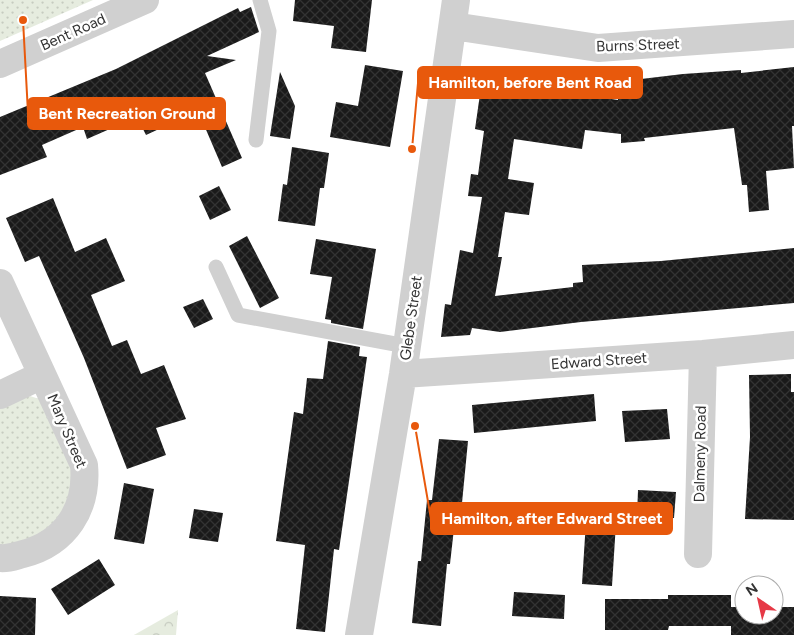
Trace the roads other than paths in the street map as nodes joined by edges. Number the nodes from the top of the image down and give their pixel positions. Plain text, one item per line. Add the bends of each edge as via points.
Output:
1 (145, 0) edge
2 (260, 0) edge
3 (454, 13) edge
4 (794, 34) edge
5 (0, 64) edge
6 (256, 140) dead end
7 (216, 267) dead end
8 (0, 283) edge
9 (406, 346) junction
10 (794, 346) edge
11 (703, 354) junction
12 (403, 374) junction
13 (42, 375) junction
14 (0, 394) edge
15 (698, 554) dead end
16 (0, 558) edge
17 (359, 635) edge

1 - 5 street, Bent Road
2 - 6 lane via 269,31
3 - 4 street, Burns Street via 598,48
3 - 9 street, Glebe Street
7 - 9 lane via 238,315
8 - 13 street, Mary Street
9 - 12 street, Glebe Street
10 - 11 street, Edward Street
11 - 12 street, Edward Street
11 - 15 street, Dalmeny Road
12 - 17 street, Glebe Street
13 - 14 street, Mary Street
13 - 16 street, Mary Street via 84,464 86,485 81,504 68,527 51,542 32,552

